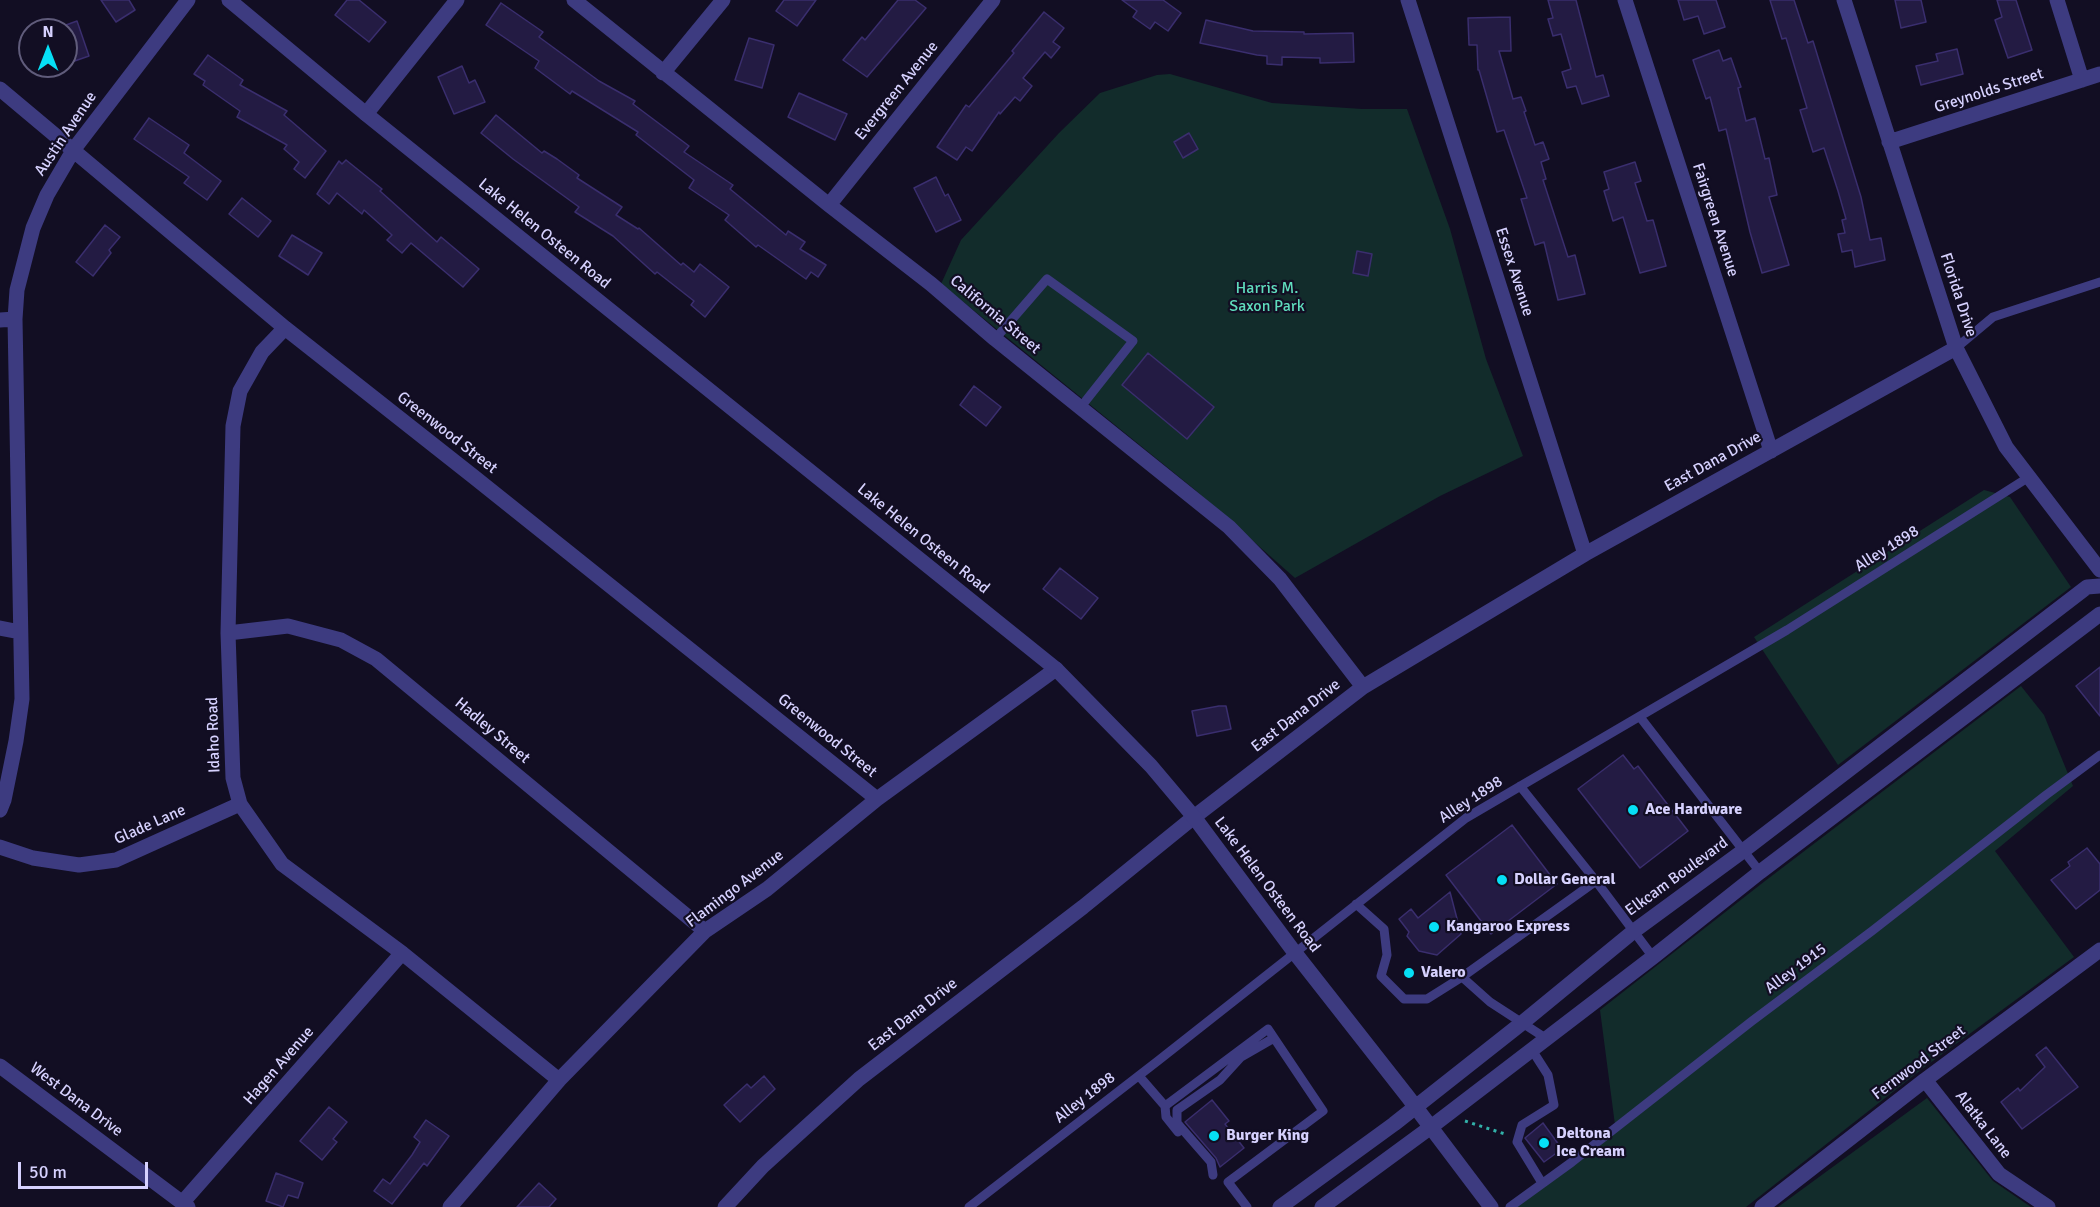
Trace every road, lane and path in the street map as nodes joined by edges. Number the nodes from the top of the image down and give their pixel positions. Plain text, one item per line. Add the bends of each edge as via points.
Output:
1 (188, 0) edge
2 (229, 0) edge
3 (457, 0) edge
4 (574, 0) edge
5 (723, 0) edge
6 (993, 0) edge
7 (1408, 0) edge
8 (1625, 0) edge
9 (1844, 0) edge
10 (2057, 0) edge
11 (663, 73) junction
12 (2100, 74) edge
13 (2082, 80) junction
14 (0, 89) edge
15 (366, 114) junction
16 (1889, 142) junction
17 (74, 149) junction
18 (829, 205) junction
19 (2100, 282) edge
20 (8, 319) edge
21 (285, 328) junction
22 (995, 339) junction
23 (1956, 348) junction
24 (1080, 408) junction
25 (1771, 451) junction
26 (2029, 477) junction
27 (1585, 554) junction
28 (2100, 570) edge
29 (2100, 586) edge
30 (2100, 614) edge
31 (0, 628) edge
32 (20, 632) junction
33 (228, 633) junction
34 (1056, 669) junction
35 (1363, 687) junction
36 (1640, 717) junction
37 (2100, 754) edge
38 (1520, 786) junction
39 (877, 799) junction
40 (240, 804) junction
41 (0, 810) edge
42 (1194, 817) junction
43 (0, 847) edge
44 (1743, 851) junction
45 (1760, 872) junction
46 (1596, 881) junction
47 (1356, 904) junction
48 (705, 931) junction
49 (1634, 931) junction
50 (2100, 950) edge
51 (402, 953) junction
52 (1295, 953) junction
53 (1653, 957) junction
54 (1462, 977) junction
55 (1522, 1023) junction
56 (1274, 1038) junction
57 (1547, 1039) junction
58 (1532, 1050) junction
59 (0, 1065) edge
60 (1139, 1076) junction
61 (559, 1080) junction
62 (1925, 1080) junction
63 (1165, 1106) junction
64 (1415, 1106) junction
65 (1463, 1121) dead end
66 (1431, 1127) junction
67 (1505, 1134) dead end
68 (1214, 1175) junction
69 (1228, 1182) junction
70 (1542, 1184) junction
71 (185, 1205) edge
72 (450, 1207) edge
73 (725, 1207) edge
74 (969, 1207) edge
75 (1247, 1207) edge
76 (1280, 1207) edge
77 (1322, 1207) edge
78 (1491, 1207) edge
79 (1510, 1207) edge
80 (1762, 1207) edge
81 (2048, 1207) edge

1 - 17 street, Austin Avenue
2 - 15 street, Lake Helen Osteen Road
3 - 15 street
4 - 11 street, California Street
5 - 11 street
6 - 18 street, Evergreen Avenue
7 - 27 street, Essex Avenue
8 - 25 street, Fairgreen Avenue
9 - 16 street, Florida Drive
10 - 13 street
11 - 18 street, California Street
12 - 13 street, Greynolds Street
13 - 16 street, Greynolds Street
14 - 17 street, Greenwood Street
15 - 34 street, Lake Helen Osteen Road
16 - 23 street, Florida Drive
17 - 20 street, Austin Avenue via 33,228
17 - 21 street, Greenwood Street
18 - 22 street, California Street
19 - 23 lane via 1993,316
20 - 32 street, Austin Avenue
21 - 33 street, Idaho Road via 262,352 240,391 233,426
21 - 39 street, Greenwood Street
22 - 24 street, California Street
22 - 24 lane via 1047,279 1133,341
23 - 25 street, East Dana Drive
23 - 26 street, Florida Drive via 2006,447
24 - 35 street, California Street via 1229,527 1280,579
25 - 27 street, East Dana Drive
26 - 28 street, Florida Drive
26 - 36 lane, Alley 1898 via 1787,630
27 - 35 street, East Dana Drive
29 - 44 street, Elkcam Boulevard via 2087,586
30 - 45 street
31 - 32 street
32 - 41 street, Austin Avenue via 22,699
33 - 40 street, Idaho Road via 233,778
33 - 48 street, Hadley Street via 288,626 341,640 376,659
34 - 39 street, Flamingo Avenue
34 - 42 street, Lake Helen Osteen Road via 1151,766
35 - 42 street, East Dana Drive
36 - 38 lane, Alley 1898
36 - 44 lane
37 - 70 lane, Alley 1915
38 - 46 lane
38 - 47 lane, Alley 1898 via 1466,818
39 - 48 street, Flamingo Avenue via 767,889
40 - 43 street, Glade Lane via 116,860 79,865 33,858
40 - 51 street, Idaho Road via 282,864
42 - 52 street, Lake Helen Osteen Road
42 - 73 street, East Dana Drive via 859,1079 763,1166
44 - 45 lane
44 - 49 street, Elkcam Boulevard
45 - 53 street
46 - 49 lane
46 - 54 lane
47 - 52 lane, Alley 1898
47 - 54 lane via 1384,929 1387,955 1381,976 1404,999 1427,999
48 - 61 street, Flamingo Avenue
49 - 53 lane
49 - 55 street, Elkcam Boulevard
50 - 62 street, Fernwood Street
51 - 61 street, Idaho Road
51 - 71 street, Hagen Avenue
52 - 60 lane, Alley 1898
52 - 64 street, Lake Helen Osteen Road
53 - 57 street
54 - 55 lane
55 - 57 lane
55 - 64 street, Elkcam Boulevard
56 - 63 lane via 1268,1029
56 - 68 lane via 1241,1057 1220,1080 1177,1110 1177,1123 1211,1162
56 - 69 lane via 1323,1111
57 - 58 street
58 - 66 street
58 - 70 lane via 1548,1075 1554,1105 1522,1125 1517,1142
59 - 71 street, West Dana Drive
60 - 63 lane
60 - 74 lane, Alley 1898
61 - 72 street, Flamingo Avenue
62 - 80 street, Fernwood Street
62 - 81 street, Alatka Lane via 1999,1174
63 - 68 lane via 1166,1117
64 - 66 street, Lake Helen Osteen Road
64 - 76 street, Elkcam Boulevard
65 - 67 path
66 - 77 street
66 - 78 street, Lake Helen Osteen Road
68 - 69 lane
69 - 75 lane
70 - 79 lane, Alley 1915

